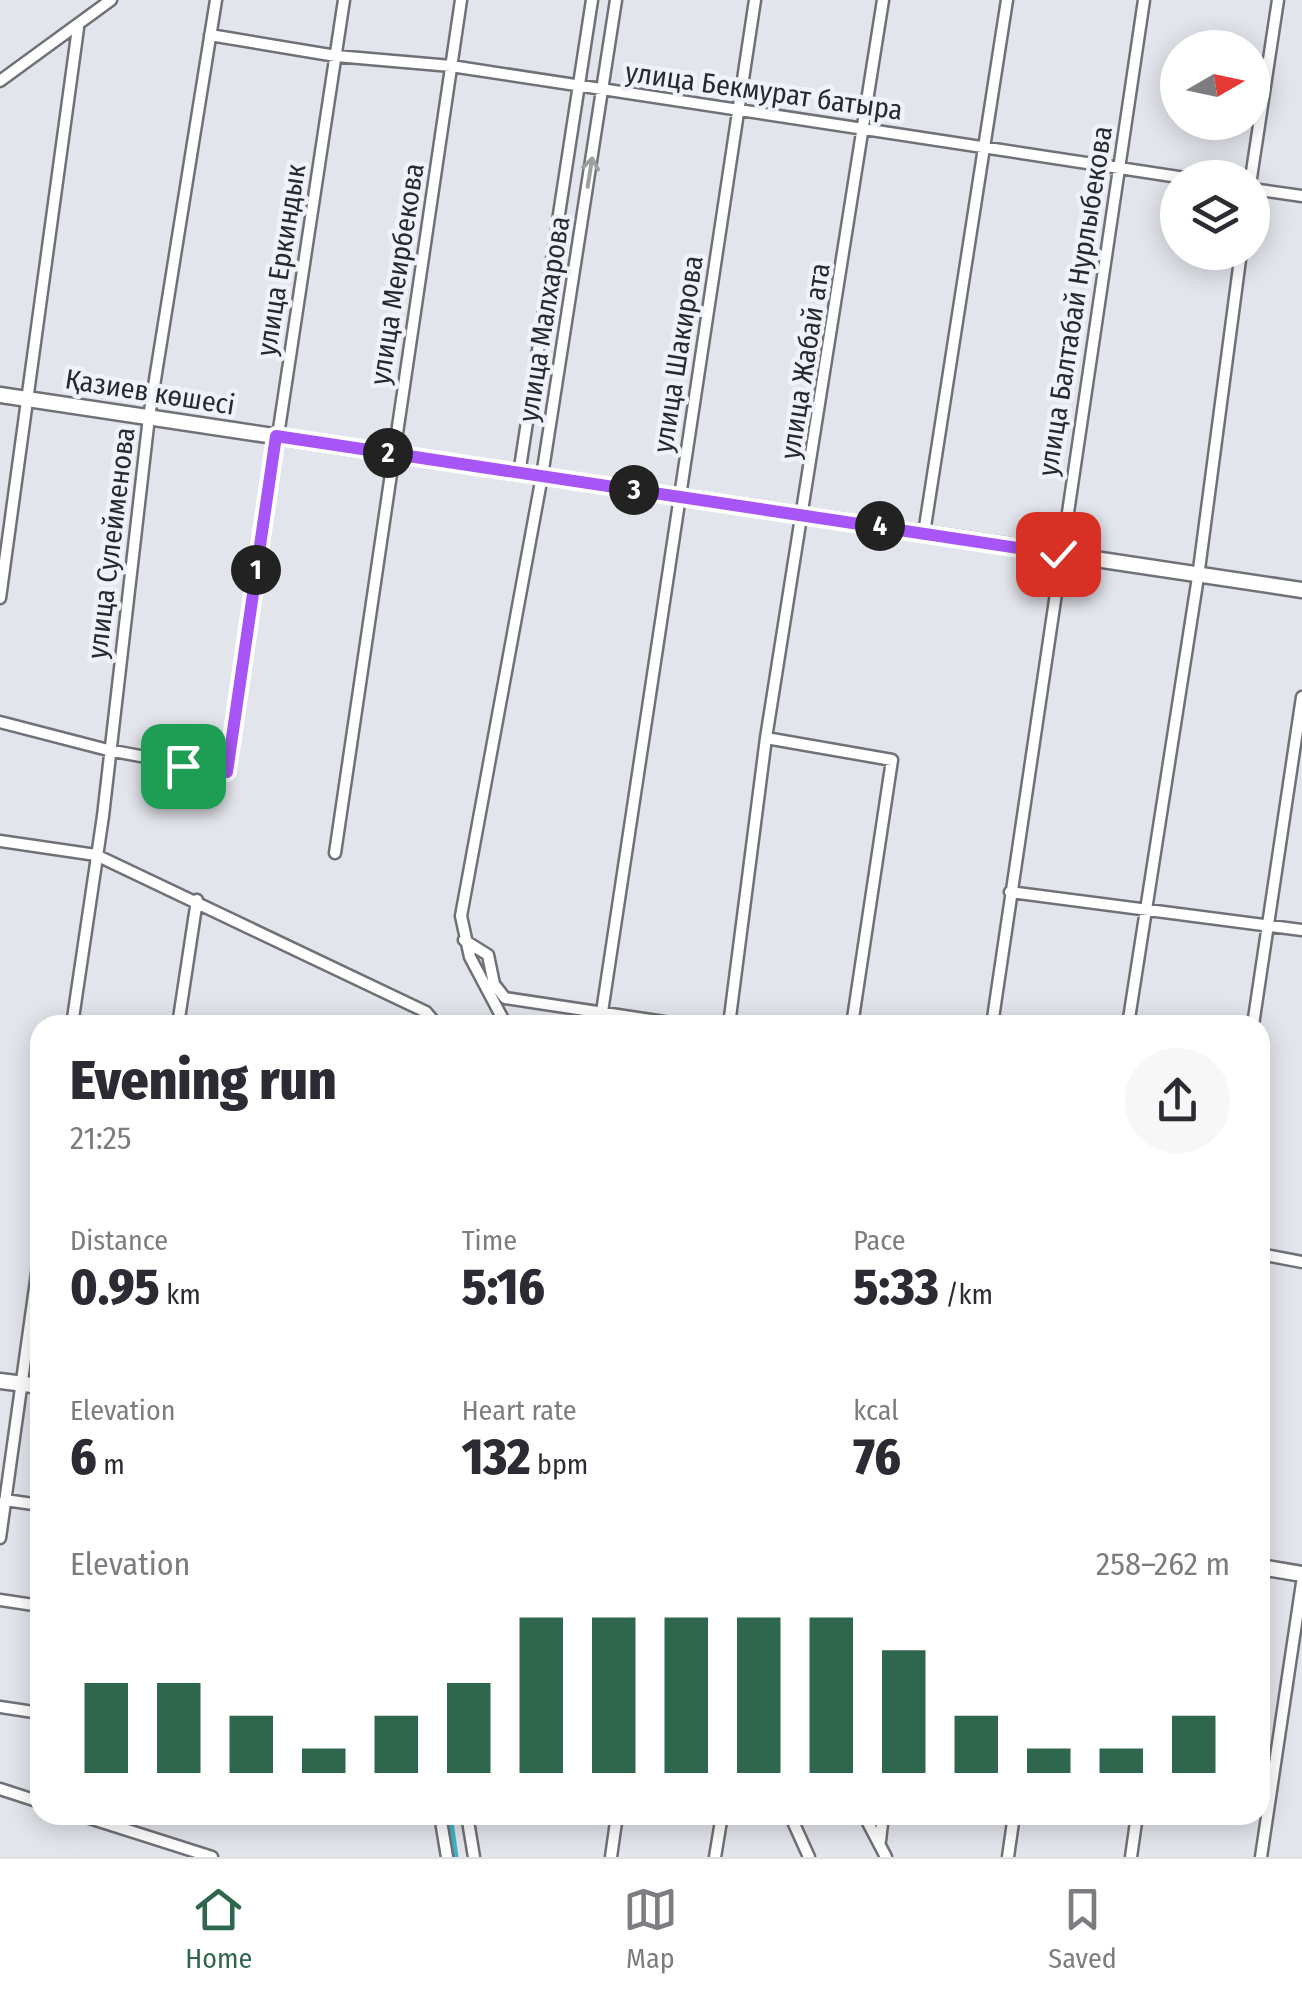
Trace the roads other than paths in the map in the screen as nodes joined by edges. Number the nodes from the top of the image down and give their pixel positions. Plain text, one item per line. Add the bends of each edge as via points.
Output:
1 (111, 0) edge
2 (216, 0) edge
3 (344, 0) edge
4 (461, 0) edge
5 (592, 0) edge
6 (616, 0) edge
7 (756, 0) edge
8 (883, 0) edge
9 (1007, 0) edge
10 (1144, 0) edge
11 (1278, 0) edge
12 (78, 28) junction
13 (210, 35) junction
14 (336, 56) junction
15 (452, 66) junction
16 (0, 81) edge
17 (579, 88) junction
18 (602, 90) junction
19 (738, 108) junction
20 (864, 128) junction
21 (984, 147) junction
22 (1254, 160) edge
23 (1118, 166) junction
24 (1160, 174) edge
25 (1270, 191) edge
26 (1302, 196) edge
27 (1239, 270) edge
28 (0, 395) edge
29 (28, 400) junction
30 (149, 418) junction
31 (276, 436) junction
32 (392, 454) junction
33 (519, 474) junction
34 (542, 476) junction
35 (680, 496) junction
36 (804, 514) junction
37 (924, 533) junction
38 (1058, 554) junction
39 (1198, 576) junction
40 (1302, 590) edge
41 (0, 598) edge
42 (1302, 698) edge
43 (0, 722) edge
44 (766, 738) junction
45 (108, 750) junction
46 (0, 841) edge
47 (335, 853) dead end
48 (96, 855) junction
49 (1010, 892) junction
50 (197, 900) junction
51 (1146, 907) junction
52 (1268, 924) junction
53 (1302, 930) edge
54 (464, 940) junction
55 (602, 1012) junction
56 (73, 1015) edge
57 (180, 1015) edge
58 (429, 1015) edge
59 (501, 1015) edge
60 (621, 1015) edge
61 (730, 1015) edge
62 (854, 1015) edge
63 (993, 1015) edge
64 (1130, 1015) edge
65 (1254, 1015) edge
66 (1270, 1256) edge
67 (1302, 1262) edge
68 (30, 1325) edge
69 (0, 1380) edge
70 (22, 1384) junction
71 (30, 1385) edge
72 (5, 1500) junction
73 (30, 1504) edge
74 (0, 1538) edge
75 (1270, 1569) edge
76 (1302, 1574) edge
77 (1302, 1582) edge
78 (0, 1600) edge
79 (30, 1604) edge
80 (0, 1707) edge
81 (30, 1712) edge
82 (0, 1790) edge
83 (1270, 1797) edge
84 (30, 1799) edge
85 (122, 1825) edge
86 (442, 1825) edge
87 (469, 1825) edge
88 (616, 1825) edge
89 (720, 1825) edge
90 (795, 1825) edge
91 (870, 1825) edge
92 (882, 1825) edge
93 (1013, 1825) edge
94 (1136, 1825) edge
95 (1266, 1825) edge
96 (880, 1842) junction
97 (198, 1855) edge
98 (212, 1857) edge
99 (447, 1857) edge
100 (474, 1857) edge
101 (611, 1857) edge
102 (715, 1857) edge
103 (809, 1857) edge
104 (886, 1857) edge
105 (1008, 1857) edge
106 (1131, 1857) edge
107 (1261, 1857) edge

1 - 12 street
2 - 13 street, улица Сулейменова
3 - 14 street, улица Еркиндык
4 - 15 street, улица Меирбекова
5 - 17 street, улица Малхарова
6 - 18 street, улица Малхарова
7 - 19 street, улица Шакирова
8 - 20 street, улица Жабай ата
9 - 21 street
10 - 23 street, улица Балтабай Нурлыбекова
11 - 22 street
12 - 16 street
12 - 29 street
13 - 14 street, улица Бекмурат батыра
13 - 30 street, улица Сулейменова
14 - 15 street, улица Бекмурат батыра
14 - 31 street, улица Еркиндык
15 - 17 street, улица Бекмурат батыра
15 - 32 street, улица Меирбекова
17 - 18 street, улица Бекмурат батыра
17 - 33 street, улица Малхарова
18 - 19 street, улица Бекмурат батыра
34 -> 18 street, улица Малхарова
19 - 20 street, улица Бекмурат батыра
19 - 35 street, улица Шакирова
20 - 21 street, улица Бекмурат батыра
20 - 36 street, улица Жабай ата
21 - 23 street, улица Бекмурат батыра
21 - 37 street
23 - 24 street, улица Бекмурат батыра
23 - 38 street, улица Балтабай Нурлыбекова
25 - 26 street
27 - 39 street
28 - 29 street, Қазиев көшесі
29 - 30 street, Қазиев көшесі
29 - 41 street
30 - 31 street, Қазиев көшесі
30 - 45 street, улица Сулейменова
31 - 32 street, Қазиев көшесі
31 - 45 street, улица Еркиндык via 227,772
32 - 33 street, Қазиев көшесі
32 - 47 street, улица Меирбекова
33 - 34 street, Қазиев көшесі
34 - 35 street, Қазиев көшесі
34 - 54 street, улица Малхарова via 462,904
35 - 36 street, Қазиев көшесі
35 - 55 street, улица Шакирова
36 - 37 street, Қазиев көшесі
36 - 44 street, улица Жабай ата
37 - 38 street, Қазиев көшесі
38 - 39 street, Қазиев көшесі
38 - 49 street, улица Балтабай Нурлыбекова
39 - 40 street, Қазиев көшесі
39 - 51 street
42 - 52 street
43 - 45 street, улица Еркиндык
44 - 61 street, улица Жабай ата
44 - 62 street via 892,760
45 - 48 street, улица Сулейменова
46 - 48 street
48 - 50 street
48 - 56 street, улица Сулейменова
49 - 51 street
49 - 63 street, улица Балтабай Нурлыбекова
50 - 57 street
50 - 58 street
51 - 52 street
51 - 64 street
52 - 53 street
52 - 65 street
54 - 55 street via 488,955 494,984 505,998
54 - 59 street
55 - 60 street
66 - 67 street
68 - 70 street
69 - 70 street
70 - 71 street
70 - 72 street
72 - 73 street
72 - 74 street
75 - 76 street
77 - 83 street
78 - 79 street
80 - 81 street
82 - 84 street
85 - 97 street
86 - 99 street
87 - 100 street
88 - 101 street
89 - 102 street
90 - 103 street
91 - 96 street
92 - 96 street
93 - 105 street
94 - 106 street
95 - 107 street
96 - 104 street
97 - 98 street

